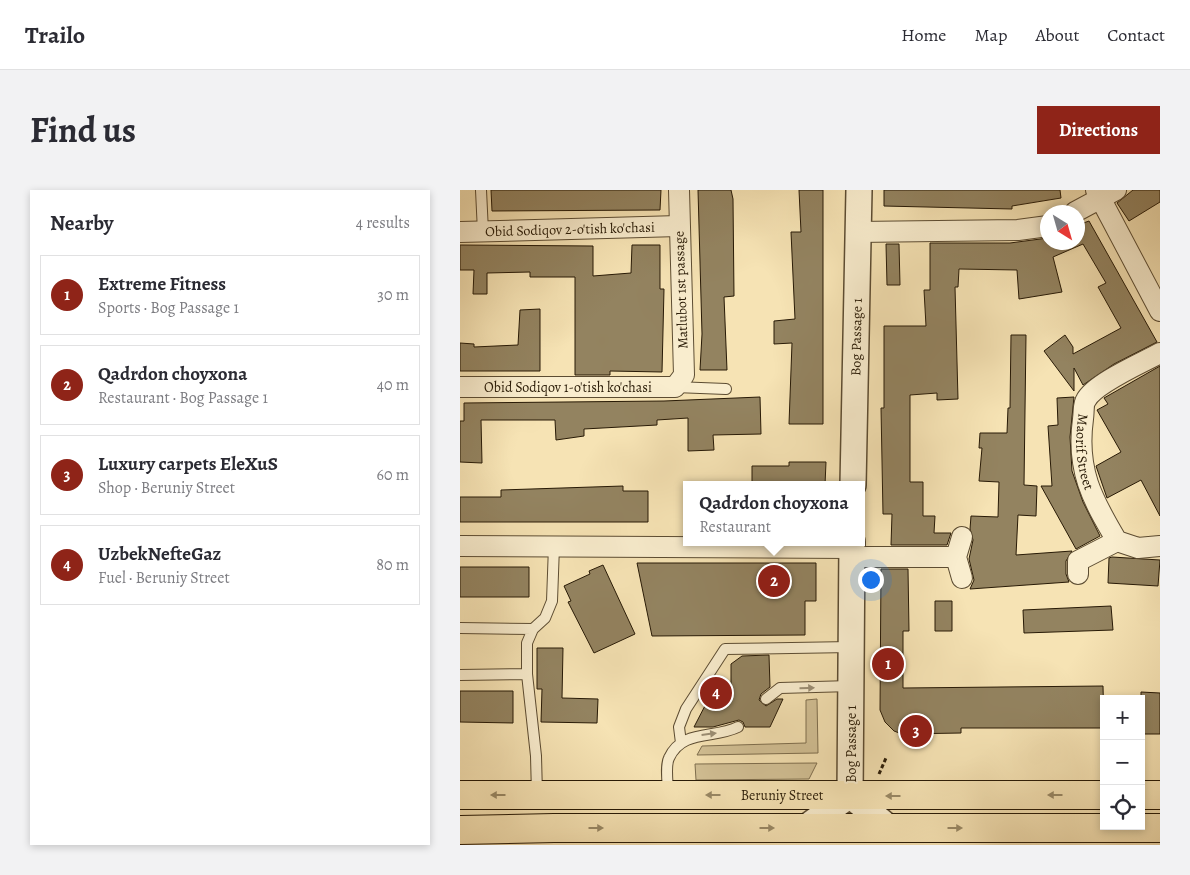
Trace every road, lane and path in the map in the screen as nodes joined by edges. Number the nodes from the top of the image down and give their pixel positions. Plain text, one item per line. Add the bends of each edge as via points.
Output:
1 (481, 190) edge
2 (679, 190) edge
3 (858, 190) edge
4 (1104, 193) edge
5 (1085, 205) edge
6 (679, 226) junction
7 (1040, 227) edge
8 (460, 232) edge
9 (482, 232) junction
10 (857, 232) junction
11 (1160, 311) edge
12 (1160, 354) edge
13 (460, 387) edge
14 (675, 387) junction
15 (726, 389) dead end
16 (853, 481) edge
17 (962, 537) dead end
18 (1117, 541) junction
19 (460, 546) edge
20 (554, 546) junction
21 (1160, 546) edge
22 (852, 549) edge
23 (956, 557) junction
24 (1078, 574) dead end
25 (962, 578) dead end
26 (460, 628) edge
27 (533, 628) junction
28 (851, 648) junction
29 (527, 674) junction
30 (460, 675) edge
31 (851, 686) junction
32 (766, 699) dead end
33 (738, 727) dead end
34 (681, 743) junction
35 (886, 758) dead end
36 (876, 779) dead end
37 (537, 795) junction
38 (668, 795) junction
39 (850, 795) junction
40 (1100, 795) edge
41 (1145, 795) edge
42 (1160, 795) edge
43 (460, 796) edge
44 (889, 828) junction
45 (1160, 828) edge
46 (460, 830) edge
47 (818, 831) junction
48 (554, 836) edge
49 (643, 836) edge

1 - 9 lane
2 - 6 street, Matlubot 1st passage
3 - 10 street, Bog Passage 1
4 - 5 street
4 - 11 street
6 - 9 street, Obid Sodiqov 2-o'tish ko'chasi
6 - 14 street, Matlubot 1st passage via 684,375
7 - 10 street
8 - 9 street, Obid Sodiqov 2-o'tish ko'chasi
10 - 16 street, Bog Passage 1
12 - 18 street, Maorif Street via 1104,382 1086,400 1082,427 1084,477
13 - 14 street, Obid Sodiqov 1-o'tish ko'chasi
14 - 15 lane
17 - 23 street
18 - 21 street via 1138,548
18 - 24 street via 1078,561
19 - 20 street
20 - 22 street
20 - 27 lane via 552,601 545,618
22 - 23 street
22 - 28 street, Bog Passage 1
23 - 25 street
26 - 27 lane
27 - 29 lane via 527,643
28 - 31 street, Bog Passage 1
28 - 34 lane via 725,649 686,709 679,727
29 - 30 lane
29 - 37 lane
32 -> 31 lane via 780,688
31 - 39 street, Bog Passage 1
34 -> 33 lane via 688,738 729,732
34 - 38 lane via 669,758
35 - 36 path
37 - 38 main road, Beruniy Street
37 -> 43 main road, Beruniy Street
39 -> 38 main road, Beruniy Street
40 -> 39 main road, Beruniy Street
39 - 44 street, Bog Passage 1
39 - 47 street, Bog Passage 1
41 - 42 main road
44 -> 45 main road
44 - 47 main road
46 - 48 main road
49 -> 47 main road
48 -> 49 main road

